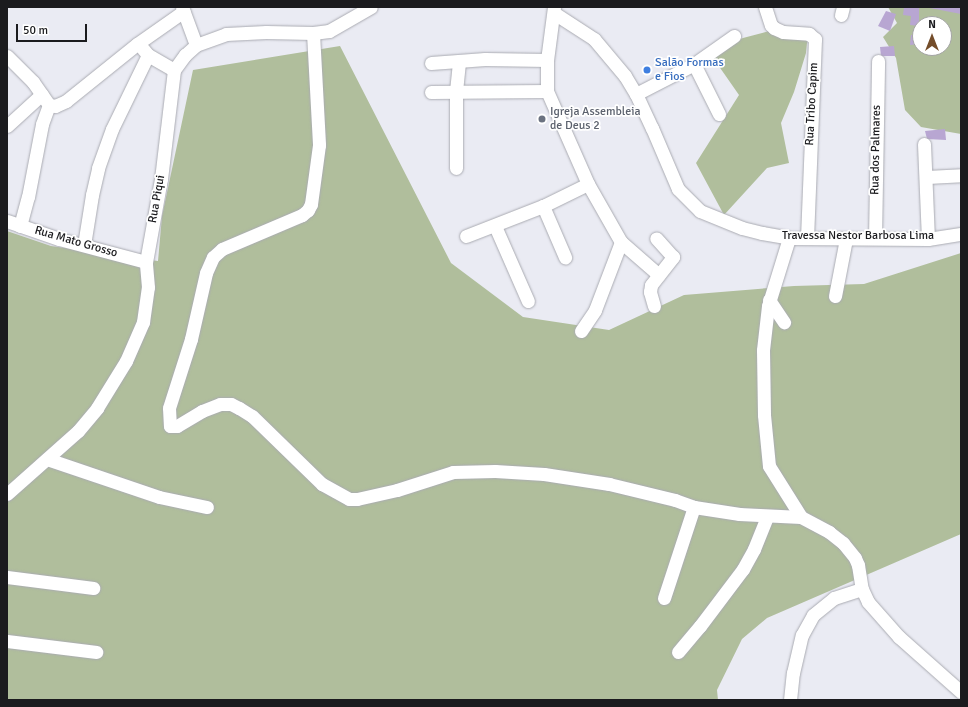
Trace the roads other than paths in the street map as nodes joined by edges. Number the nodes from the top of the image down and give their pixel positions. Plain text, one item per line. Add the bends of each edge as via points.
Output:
1 (371, 7) edge
2 (765, 7) edge
3 (183, 9) edge
4 (554, 10) edge
5 (313, 33) junction
6 (734, 36) dead end
7 (137, 44) junction
8 (196, 45) junction
9 (148, 55) junction
10 (7, 56) edge
11 (547, 60) junction
12 (459, 61) junction
13 (878, 61) dead end
14 (432, 63) dead end
15 (694, 64) junction
16 (174, 70) junction
17 (456, 91) junction
18 (547, 91) junction
19 (432, 92) dead end
20 (636, 94) junction
21 (46, 100) junction
22 (719, 114) dead end
23 (7, 126) edge
24 (924, 144) dead end
25 (456, 168) dead end
26 (961, 175) edge
27 (926, 177) junction
28 (588, 184) junction
29 (543, 206) junction
30 (7, 221) edge
31 (20, 226) junction
32 (495, 226) junction
33 (961, 234) edge
34 (466, 236) dead end
35 (656, 238) dead end
36 (789, 238) junction
37 (807, 238) junction
38 (875, 238) junction
39 (846, 239) junction
40 (928, 239) junction
41 (621, 242) junction
42 (84, 245) junction
43 (565, 257) dead end
44 (146, 262) junction
45 (659, 275) junction
46 (835, 296) dead end
47 (769, 300) junction
48 (528, 301) dead end
49 (654, 306) dead end
50 (784, 322) dead end
51 (581, 331) dead end
52 (47, 459) junction
53 (7, 494) edge
54 (207, 507) dead end
55 (694, 507) junction
56 (767, 516) junction
57 (801, 517) junction
58 (7, 577) edge
59 (93, 588) dead end
60 (862, 590) junction
61 (664, 598) dead end
62 (7, 641) edge
63 (96, 652) dead end
64 (678, 652) dead end
65 (961, 692) edge
66 (790, 700) edge

1 - 5 street via 334,28
2 - 37 street, Rua Tribo Capim via 774,28 783,32 811,34 815,39
3 - 7 street
3 - 8 street
4 - 11 street
4 - 20 street, Travessa Nestor Barbosa Lima via 594,39 625,76
5 - 8 street via 241,32 226,34
5 - 55 street via 319,145 311,204 302,215 222,249 213,257 206,273 191,339 172,395 168,424 173,426 220,404 239,408 252,416 322,484 349,499 357,500 397,490 453,472 495,471 544,474 609,484
6 - 15 street
7 - 9 street
7 - 21 street via 66,101 55,106
8 - 16 street
9 - 16 street
9 - 42 street via 112,129 98,168
10 - 21 street via 23,71
11 - 12 street
11 - 18 street
12 - 14 street
12 - 17 street
13 - 38 street, Rua dos Palmares
15 - 20 street
15 - 22 street
16 - 44 street, Rua Piqui via 161,179
17 - 18 street
17 - 19 street
17 - 25 street
18 - 28 street
20 - 36 street, Travessa Nestor Barbosa Lima via 673,179 687,199 710,217 762,234
21 - 23 street
21 - 31 street
24 - 27 street
26 - 27 street
27 - 40 street
28 - 29 street
28 - 41 street
29 - 32 street
29 - 43 street
30 - 31 street, Rua Mato Grosso
31 - 42 street, Rua Mato Grosso
32 - 34 street
32 - 48 street
33 - 40 street, Travessa Nestor Barbosa Lima
35 - 45 street via 673,256
36 - 37 street, Travessa Nestor Barbosa Lima
36 - 47 street
37 - 39 street, Travessa Nestor Barbosa Lima
38 - 39 street, Travessa Nestor Barbosa Lima
38 - 40 street, Travessa Nestor Barbosa Lima
39 - 46 street
41 - 45 street
41 - 51 street via 595,310
42 - 44 street, Rua Mato Grosso
44 - 52 street, Rua Piqui via 147,302 143,322 126,361 98,408 78,431
45 - 49 street via 650,287
47 - 50 street
47 - 57 street via 763,350 767,458 769,466
52 - 53 street, Rua Piqui
52 - 54 street via 159,497
55 - 56 street
55 - 61 street
56 - 57 street
56 - 64 street via 743,570
57 - 60 street via 829,532 855,558
58 - 59 street
60 - 65 street via 868,602 899,637
60 - 66 street via 834,598 813,615 802,635
62 - 63 street

